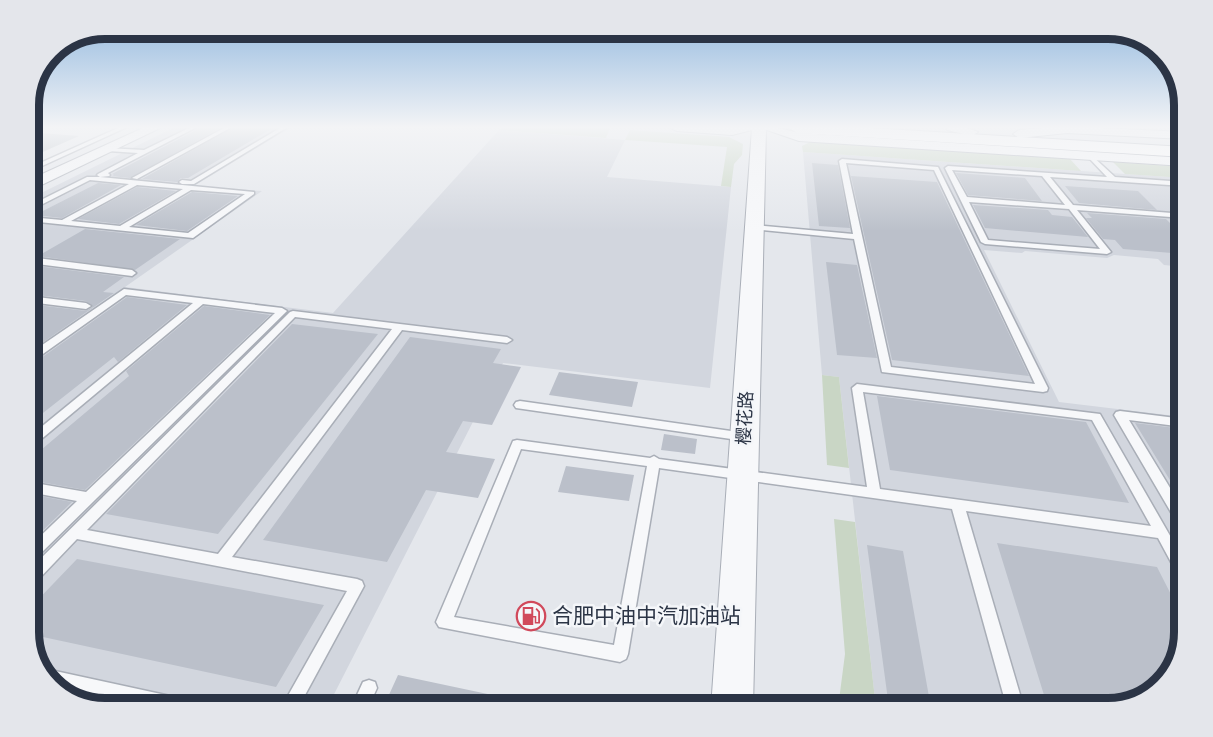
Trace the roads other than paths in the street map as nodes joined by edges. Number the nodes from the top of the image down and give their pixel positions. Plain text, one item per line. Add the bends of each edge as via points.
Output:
1 (79, 162) edge
2 (125, 162) edge
3 (166, 162) edge
4 (226, 162) edge
5 (758, 162) edge
6 (842, 162) edge
7 (861, 162) edge
8 (1096, 162) edge
9 (1044, 174) junction
10 (1113, 179) junction
11 (135, 180) junction
12 (39, 181) edge
13 (1174, 183) edge
14 (190, 188) junction
15 (964, 200) junction
16 (39, 204) edge
17 (1072, 208) junction
18 (1174, 216) edge
19 (39, 220) edge
20 (62, 223) junction
21 (755, 227) junction
22 (121, 229) junction
23 (858, 237) junction
24 (39, 261) edge
25 (132, 273) dead end
26 (39, 300) edge
27 (201, 301) junction
28 (86, 306) dead end
29 (399, 327) junction
30 (507, 339) dead end
31 (39, 352) edge
32 (520, 405) dead end
33 (1174, 422) edge
34 (39, 434) edge
35 (745, 437) junction
36 (654, 461) junction
37 (743, 475) junction
38 (39, 489) edge
39 (874, 493) junction
40 (89, 498) junction
41 (957, 504) junction
42 (1174, 505) edge
43 (74, 533) junction
44 (1162, 533) junction
45 (39, 546) edge
46 (1174, 554) edge
47 (221, 561) junction
48 (39, 569) edge
49 (59, 680) edge
50 (369, 688) dead end
51 (139, 698) edge
52 (295, 698) edge
53 (364, 698) edge
54 (732, 698) edge
55 (1012, 698) edge

1 - 12 street
2 - 11 lane via 100,175
3 - 11 lane
4 - 11 lane via 192,183
5 - 21 street, 樱花路
6 - 23 lane
7 - 23 lane via 936,168 1043,388 886,370
8 - 10 lane
9 - 10 lane
9 - 15 lane via 948,168
9 - 17 lane
10 - 13 lane
11 - 14 lane
11 - 16 lane via 89,178
11 - 20 lane
14 - 22 lane
14 - 22 lane via 252,193 190,236
15 - 17 lane
15 - 17 lane via 985,242 1107,252
17 - 18 lane
19 - 20 lane
20 - 22 lane
21 - 23 lane
21 - 35 street, 樱花路
24 - 25 lane
26 - 28 lane
27 - 31 lane via 124,292
27 - 34 lane
27 - 40 lane via 282,310
29 - 30 lane
29 - 43 lane via 293,314
29 - 47 lane
32 - 35 lane
33 - 42 lane via 1120,415
35 - 37 street, 樱花路
36 - 36 lane via 517,444 444,622 620,654
36 - 37 lane
37 - 39 lane
37 - 54 street, 樱花路
38 - 40 lane
39 - 41 lane
39 - 44 lane via 857,388 1096,417
40 - 45 lane
41 - 44 lane
41 - 55 lane
43 - 47 lane
43 - 48 lane
44 - 46 lane
47 - 52 lane via 357,586
49 - 51 lane
50 - 53 lane

